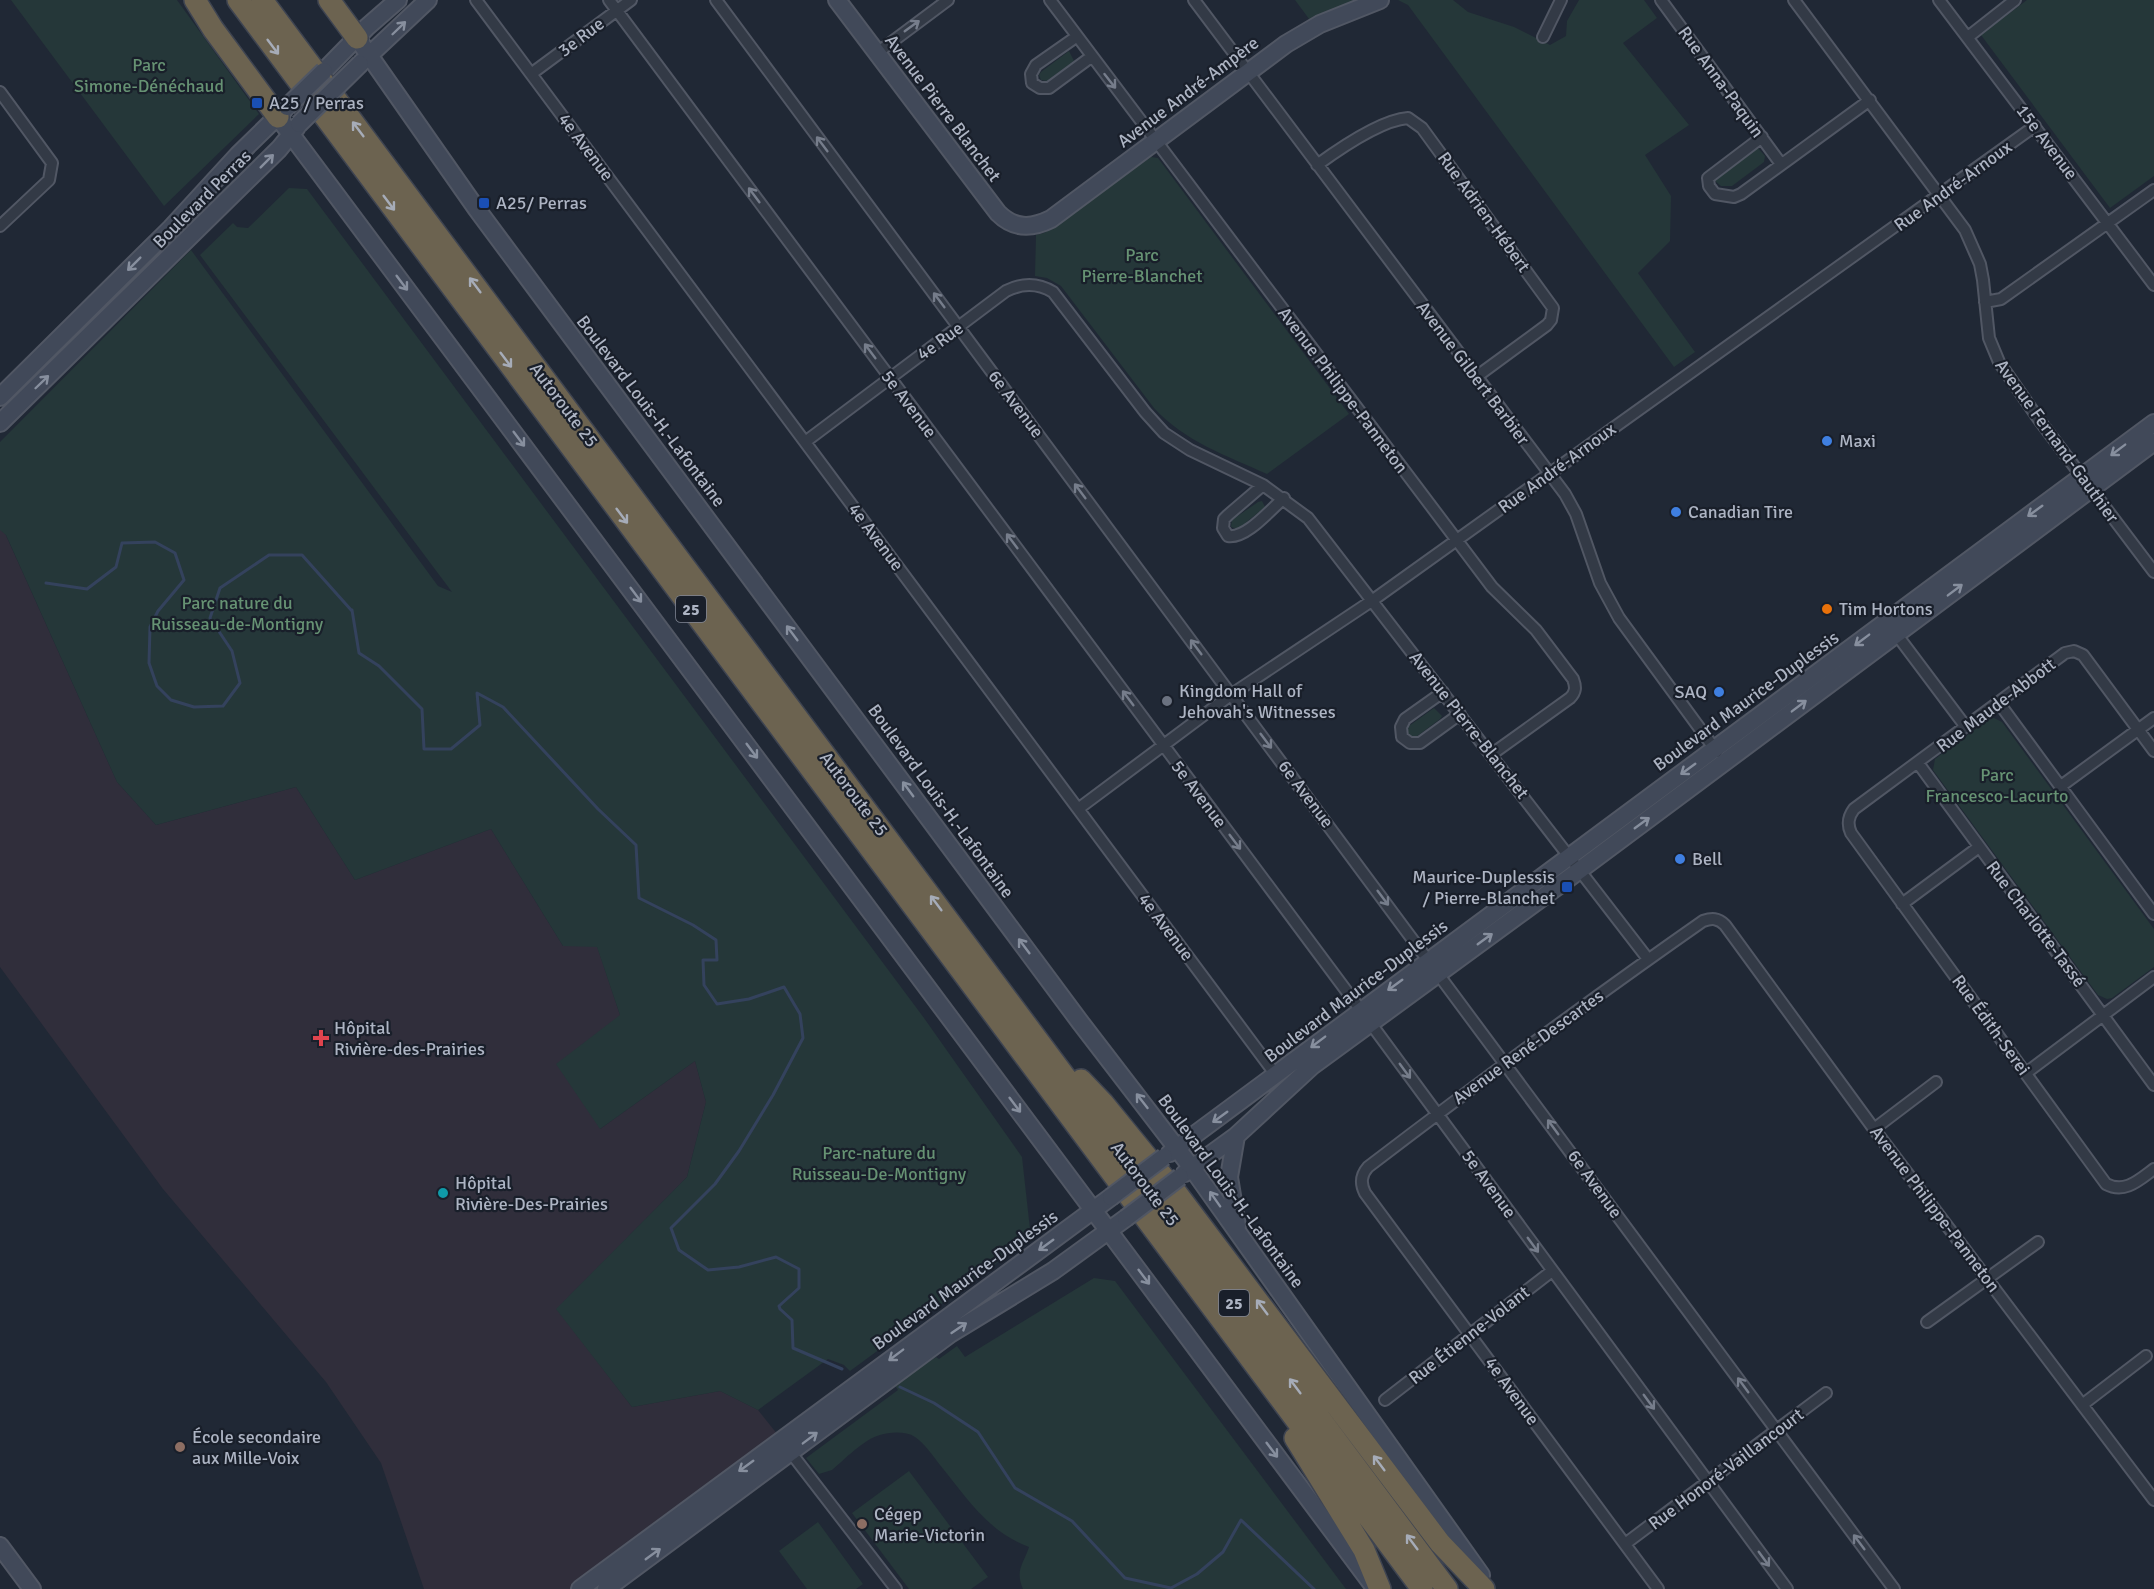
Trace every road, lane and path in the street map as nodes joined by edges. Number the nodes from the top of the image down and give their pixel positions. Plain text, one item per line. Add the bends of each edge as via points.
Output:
1 (195, 0) edge
2 (238, 0) edge
3 (262, 0) edge
4 (329, 0) edge
5 (398, 0) edge
6 (428, 0) edge
7 (476, 0) edge
8 (609, 0) edge
9 (631, 0) edge
10 (716, 0) edge
11 (837, 0) edge
12 (948, 0) edge
13 (1050, 0) edge
14 (1194, 0) edge
15 (1380, 0) edge
16 (1561, 0) edge
17 (1661, 0) edge
18 (1794, 0) edge
19 (1939, 0) edge
20 (2015, 0) edge
21 (617, 10) junction
22 (1076, 37) junction
23 (1543, 37) dead end
24 (1968, 37) junction
25 (353, 42) junction
26 (877, 53) junction
27 (1091, 57) junction
28 (364, 60) junction
29 (1248, 72) junction
30 (531, 74) junction
31 (0, 92) edge
32 (1870, 100) junction
33 (282, 112) junction
34 (2035, 126) junction
35 (295, 130) junction
36 (1762, 137) junction
37 (1156, 140) junction
38 (1781, 164) junction
39 (1317, 165) junction
40 (2154, 190) edge
41 (1941, 195) junction
42 (2107, 222) junction
43 (0, 226) edge
44 (1027, 226) joint
45 (2154, 285) edge
46 (1020, 286) joint
47 (1985, 302) junction
48 (959, 327) junction
49 (1476, 377) junction
50 (890, 378) junction
51 (0, 397) edge
52 (0, 423) edge
53 (2154, 423) edge
54 (805, 442) junction
55 (2154, 442) edge
56 (1549, 473) junction
57 (2086, 483) junction
58 (1263, 485) junction
59 (1284, 498) junction
60 (1457, 540) junction
61 (2154, 572) edge
62 (1373, 600) junction
63 (1891, 628) junction
64 (1443, 692) junction
65 (1232, 694) junction
66 (1999, 703) junction
67 (1460, 714) junction
68 (2154, 718) edge
69 (1966, 726) junction
70 (2139, 730) junction
71 (1163, 745) junction
72 (2154, 751) edge
73 (1492, 754) junction
74 (1720, 755) junction
75 (1918, 763) junction
76 (2061, 786) junction
77 (1078, 809) junction
78 (1848, 821) joint
79 (1979, 847) junction
80 (1575, 862) junction
81 (1902, 904) junction
82 (2154, 914) edge
83 (1715, 918) joint
84 (1648, 959) junction
85 (1434, 967) junction
86 (2154, 978) edge
87 (2103, 1014) junction
88 (1021, 1017) junction
89 (1366, 1017) junction
90 (1506, 1064) junction
91 (2026, 1073) junction
92 (1276, 1075) junction
93 (1936, 1082) dead end
94 (2154, 1085) edge
95 (1437, 1114) junction
96 (1874, 1129) junction
97 (1236, 1136) junction
98 (1171, 1152) junction
99 (2154, 1169) edge
100 (1186, 1173) junction
101 (1365, 1192) joint
102 (1093, 1210) junction
103 (1109, 1230) junction
104 (1237, 1231) junction
105 (2038, 1242) dead end
106 (1552, 1271) junction
107 (1988, 1278) junction
108 (1927, 1322) dead end
109 (1471, 1335) junction
110 (1244, 1350) junction
111 (2146, 1356) dead end
112 (1826, 1393) dead end
113 (1385, 1400) dead end
114 (2082, 1405) junction
115 (1777, 1430) junction
116 (786, 1446) junction
117 (1708, 1482) junction
118 (2154, 1500) edge
119 (1625, 1544) junction
120 (0, 1546) edge
121 (587, 1587) edge
122 (32, 1589) edge
123 (606, 1589) edge
124 (896, 1589) edge
125 (1378, 1589) edge
126 (1422, 1589) edge
127 (1447, 1589) edge
128 (1484, 1589) edge
129 (1491, 1589) edge
130 (1658, 1589) edge
131 (1787, 1589) edge
132 (1894, 1589) edge

1 - 33 highway via 219,37
2 -> 110 highway, Autoroute 25 / 25
88 -> 3 highway, Autoroute 25 / 25
4 - 25 highway
5 - 25 main road, Boulevard Perras
28 -> 6 main road, Boulevard Perras
7 - 30 street, 4e Avenue
8 - 21 street, 5e Avenue
9 - 21 street, 3e Rue
48 -> 10 street, 6e Avenue
11 - 26 main road, Avenue Pierre Blanchet
26 -> 12 street
13 - 22 street, Avenue Philippe-Panneton
14 - 29 street, Avenue Gilbert Barbier
15 - 29 main road, Avenue André-Ampère via 1320,24
16 - 23 street
17 - 36 street, Rue Anna-Paquin
18 - 32 street, Avenue Fernand-Gauthier
19 - 24 street, 15e Avenue
20 - 24 street
21 - 30 street, 3e Rue
50 -> 21 street, 5e Avenue
22 - 27 street, Avenue Philippe-Panneton
22 - 27 street via 1036,65 1030,74 1032,83 1049,88
24 - 34 street, 15e Avenue
25 - 28 main road, Boulevard Louis-H.-Lafontaine
25 - 33 main road, Boulevard Perras, bridge
26 - 44 main road, Avenue Pierre Blanchet via 998,213 1007,222
27 -> 37 street, Avenue Philippe-Panneton
28 - 35 main road, Boulevard Perras, bridge
98 -> 28 main road, Boulevard Louis-H.-Lafontaine via 1073,1013
29 - 37 main road, Avenue André-Ampère
29 - 39 street, Avenue Gilbert Barbier
30 - 54 street, 4e Avenue
31 - 43 street via 50,158 51,170 49,180
32 - 38 street
32 - 41 street, Avenue Fernand-Gauthier
33 - 35 main road
33 -> 51 main road, Boulevard Perras
34 - 41 street, Rue André-Arnoux
34 - 42 street, 15e Avenue
52 -> 35 main road, Boulevard Perras
35 -> 102 main road
36 - 38 street, Rue Anna-Paquin
36 - 38 street via 1708,178 1711,190 1715,194 1738,196
37 - 44 main road, Avenue André-Ampère via 1051,219
37 - 60 street, Avenue Philippe-Panneton
39 - 49 street, Avenue Gilbert Barbier
39 - 49 street, Rue Adrien-Hébert via 1392,121 1408,118 1422,128 1553,308 1547,325
40 - 42 street
41 - 47 street, Avenue Fernand-Gauthier via 1977,254
41 - 56 street, Rue André-Arnoux
42 - 45 street, 15e Avenue
42 - 47 street via 2001,299
46 - 48 street, 4e Rue via 1006,291
46 - 58 street, Avenue Pierre-Blanchet via 1046,288 1060,298 1164,433
47 - 57 street, Avenue Fernand-Gauthier via 1989,338 1998,362
48 - 50 street, 4e Rue
65 -> 48 street, 6e Avenue
49 - 56 street, Avenue Gilbert Barbier
50 - 54 street, 4e Rue
71 -> 50 street, 5e Avenue
53 -> 57 main road, Boulevard Maurice-Duplessis
54 - 77 street, 4e Avenue
55 - 57 main road, Boulevard Maurice-Duplessis
56 - 60 street, Rue André-Arnoux
56 - 74 street, Avenue Gilbert Barbier via 1576,514 1600,583 1619,618
57 - 61 street, Avenue Fernand-Gauthier
57 - 63 main road, Boulevard Maurice-Duplessis
58 - 59 street, Avenue Pierre-Blanchet
58 - 59 street via 1224,519 1223,528 1228,536 1244,534
59 - 62 street, Avenue Pierre-Blanchet via 1316,527
60 - 62 street, Rue André-Arnoux
60 - 73 street, Avenue Philippe-Panneton via 1498,594 1536,630 1574,679 1570,698
62 - 64 street, Avenue Pierre-Blanchet
62 - 65 street, Rue André-Arnoux
63 - 69 street
63 - 74 main road, Boulevard Maurice-Duplessis
64 - 67 street, Avenue Pierre-Blanchet
64 - 67 street via 1405,719 1402,737 1410,743 1420,743
65 - 71 street, Rue André-Arnoux
65 -> 85 street, 6e Avenue
66 - 69 street, Rue Maude-Abbott
66 - 70 street, Rue Maude-Abbott via 2065,653 2074,651 2083,655
66 - 76 street
67 - 73 street, Avenue Pierre-Blanchet
68 - 70 street
69 - 75 street, Rue Maude-Abbott
70 - 72 street, Rue Maude-Abbott
70 - 76 street
71 - 77 street, Rue André-Arnoux
71 -> 89 street, 5e Avenue
73 - 80 street, Avenue Pierre-Blanchet
74 - 80 main road, Boulevard Maurice-Duplessis
75 - 78 street, Rue Maude-Abbott via 1854,809
75 - 79 street, Rue Charlotte-Tassé
76 - 82 street
77 - 92 street, 4e Avenue
78 - 81 street, Rue Édith-Serei via 1851,833
79 - 81 street
79 - 87 street, Rue Charlotte-Tassé
80 - 84 street, Avenue Pierre-Blanchet
80 - 85 main road, Boulevard Maurice-Duplessis
81 - 91 street, Rue Édith-Serei
83 - 84 street, Avenue René-Descartes via 1703,921
83 - 96 street, Avenue Philippe-Panneton via 1725,925
84 - 90 street, Avenue René-Descartes
85 - 89 main road, Boulevard Maurice-Duplessis
85 - 90 street, 6e Avenue
86 - 87 street
87 - 91 street
87 - 94 street, Rue Charlotte-Tassé
127 -> 88 highway, Autoroute 25 / 25
128 -> 88 highway via 1440,1543 1134,1140
89 -> 92 main road, Boulevard Maurice-Duplessis
89 -> 95 street, 5e Avenue
89 - 97 main road, Boulevard Maurice-Duplessis
90 - 95 street, Avenue René-Descartes
115 -> 90 street, 6e Avenue
91 - 99 street, Rue Édith-Serei via 2106,1184 2126,1188
92 -> 98 main road, Boulevard Maurice-Duplessis
93 - 96 street
95 - 101 street, Avenue René-Descartes via 1368,1167 1362,1179
95 -> 106 street, 5e Avenue
96 - 107 street, Avenue Philippe-Panneton
97 - 100 main road, Boulevard Maurice-Duplessis
97 - 104 main road via 1229,1177
98 - 100 main road, Boulevard Louis-H.-Lafontaine
98 - 102 main road, Boulevard Maurice-Duplessis, bridge
100 - 103 main road, Boulevard Maurice-Duplessis, bridge
104 -> 100 main road, Boulevard Louis-H.-Lafontaine
101 - 109 street, 4e Avenue
102 - 103 main road
102 -> 116 main road, Boulevard Maurice-Duplessis
116 -> 103 main road, Boulevard Maurice-Duplessis
103 -> 125 main road
104 - 129 main road, Boulevard Louis-H.-Lafontaine
105 - 107 street
106 - 109 street, Rue Étienne-Volant
106 -> 117 street, 5e Avenue
107 - 108 street
107 - 114 street, Avenue Philippe-Panneton
109 - 113 street, Rue Étienne-Volant
109 - 119 street, 4e Avenue
110 - 125 highway via 1364,1550
110 - 126 highway, Autoroute 25 / 25
111 - 114 street
112 - 115 street, Rue Honoré-Vaillancourt
114 - 118 street, Avenue Philippe-Panneton
115 - 117 street, Rue Honoré-Vaillancourt
132 -> 115 street, 6e Avenue
116 -> 121 main road, Boulevard Maurice-Duplessis
123 -> 116 main road, Boulevard Maurice-Duplessis
116 - 124 street
117 - 119 street, Rue Honoré-Vaillancourt
117 -> 131 street, 5e Avenue
119 - 130 street, 4e Avenue
120 - 122 main road

